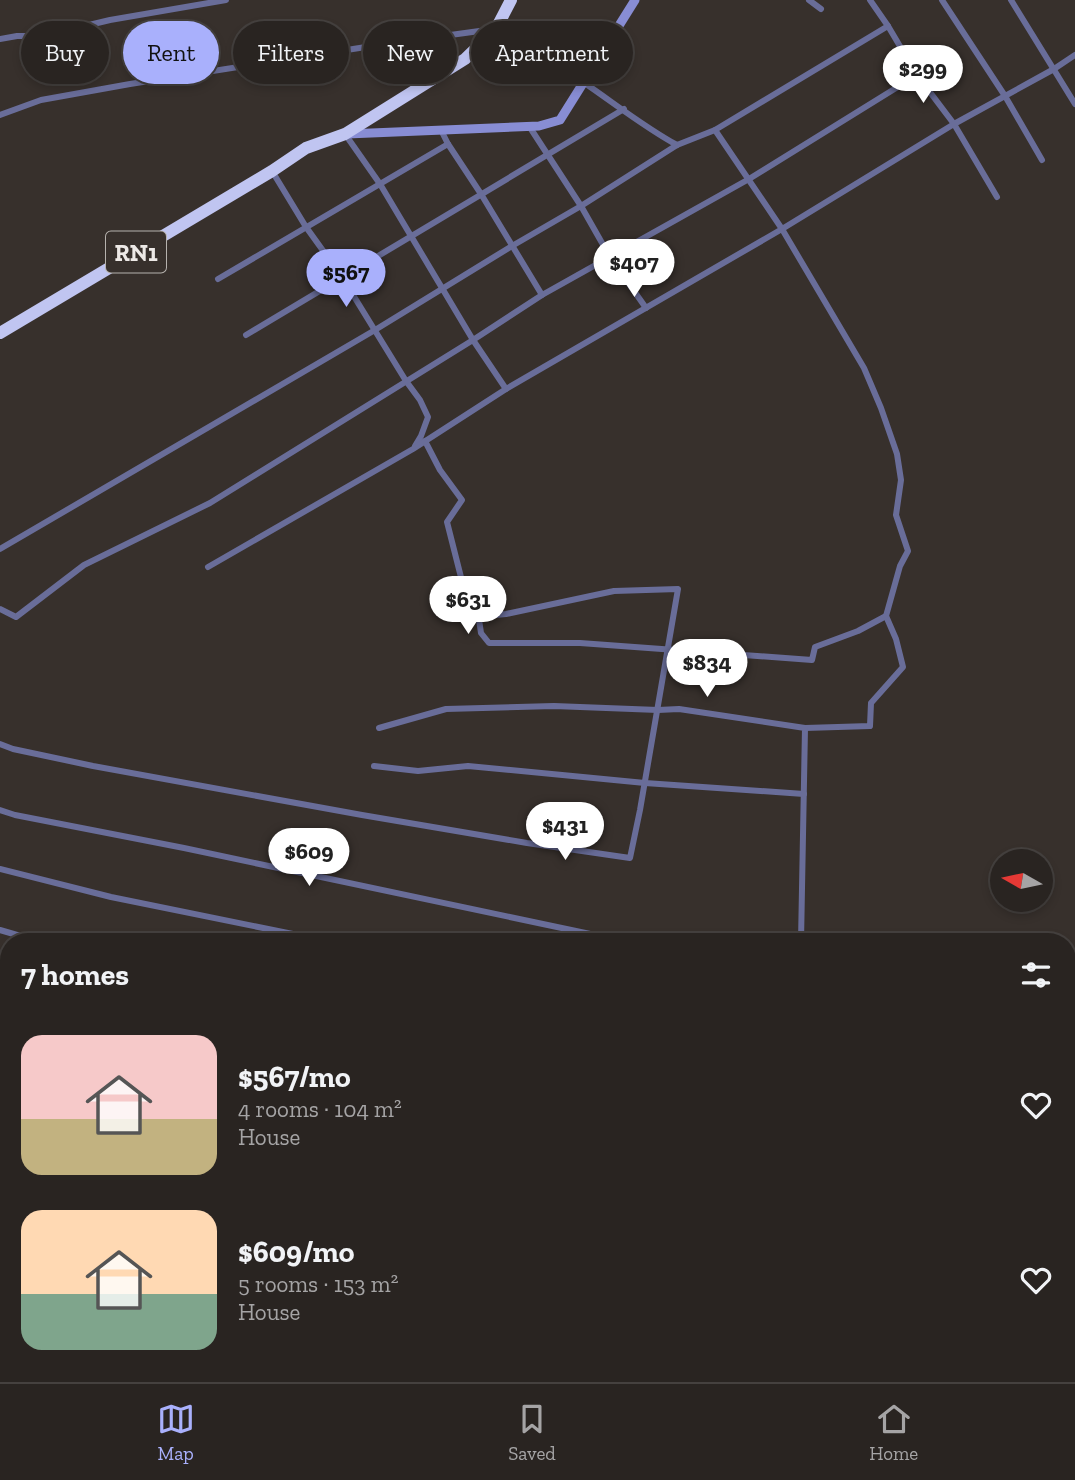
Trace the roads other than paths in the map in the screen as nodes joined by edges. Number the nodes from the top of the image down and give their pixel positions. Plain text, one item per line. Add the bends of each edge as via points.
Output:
1 (226, 0) edge
2 (511, 0) edge
3 (635, 0) edge
4 (809, 0) edge
5 (870, 0) edge
6 (942, 0) edge
7 (1011, 0) edge
8 (821, 9) dead end
9 (500, 21) edge
10 (622, 21) edge
11 (888, 26) junction
12 (471, 32) edge
13 (0, 39) edge
14 (471, 53) edge
15 (1075, 55) edge
16 (1054, 69) junction
17 (918, 75) junction
18 (582, 84) edge
19 (586, 84) edge
20 (1005, 96) junction
21 (1075, 104) edge
22 (624, 109) junction
23 (0, 115) edge
24 (954, 124) junction
25 (529, 126) junction
26 (441, 130) junction
27 (715, 130) junction
28 (345, 134) junction
29 (448, 144) junction
30 (677, 145) junction
31 (546, 155) junction
32 (1042, 160) dead end
33 (272, 172) junction
34 (749, 179) junction
35 (380, 184) junction
36 (481, 194) junction
37 (997, 197) dead end
38 (581, 206) junction
39 (306, 227) junction
40 (782, 229) junction
41 (412, 236) junction
42 (512, 246) junction
43 (610, 257) junction
44 (342, 277) junction
45 (218, 279) dead end
46 (443, 289) junction
47 (542, 295) junction
48 (646, 308) junction
49 (375, 330) junction
50 (0, 333) edge
51 (246, 335) dead end
52 (473, 340) junction
53 (406, 381) junction
54 (506, 389) junction
55 (425, 442) junction
56 (413, 449) junction
57 (0, 549) edge
58 (208, 567) dead end
59 (0, 610) edge
60 (478, 613) junction
61 (886, 616) junction
62 (668, 649) junction
63 (658, 710) junction
64 (380, 728) dead end
65 (805, 728) junction
66 (0, 744) edge
67 (374, 766) dead end
68 (645, 783) junction
69 (804, 794) junction
70 (0, 810) edge
71 (0, 869) edge
72 (288, 933) edge
73 (587, 933) edge
74 (801, 933) edge

1 - 13 street via 110,20 62,36
2 - 9 highway, RN1
3 - 10 street
4 - 8 street
5 - 11 street
6 - 20 street
7 - 16 street
11 - 17 street
11 - 27 street
12 - 23 street via 130,84 41,100
14 - 28 highway, RN1
15 - 16 street
16 - 20 street
16 - 21 street
17 - 24 street
17 - 34 street
18 - 25 street via 560,120
19 - 22 street
20 - 24 street
20 - 32 street
22 - 30 street
22 - 31 street
24 - 37 street
24 - 40 street
25 - 26 street
25 - 31 street
26 - 28 street
26 - 29 street
27 - 30 street
27 - 34 street
28 - 33 highway, RN1 via 306,148
28 - 35 street
29 - 35 street
29 - 36 street
30 - 38 street
31 - 36 street
31 - 38 street
33 - 39 street
33 - 50 highway, RN1
34 - 40 street
34 - 43 street
35 - 39 street
35 - 41 street
36 - 41 street
36 - 42 street
38 - 42 street
38 - 43 street
39 - 44 street
39 - 45 street
40 - 48 street
40 - 61 street via 864,368 897,454 901,481 896,515 908,551
41 - 44 street
41 - 46 street
42 - 46 street
42 - 47 street
43 - 47 street
43 - 48 street
44 - 49 street
44 - 51 street
46 - 49 street
46 - 52 street
47 - 52 street
48 - 54 street
49 - 53 street
49 - 57 street
52 - 53 street
52 - 54 street
53 - 56 street via 428,417
53 - 59 street via 210,503 84,565 16,617
54 - 55 street
55 - 56 street
55 - 60 street via 462,500 447,522 466,597
56 - 58 street
60 - 62 street via 481,633 489,643
60 - 62 street via 506,614 614,591 678,589
61 - 62 street via 815,647 812,660
61 - 65 street via 902,667 872,703 870,726
62 - 63 street
63 - 64 street via 554,706 446,709
63 - 65 street via 679,709
63 - 68 street
65 - 69 street
66 - 68 street via 362,816 630,858
67 - 68 street via 418,771 468,766
68 - 69 street
69 - 74 street
70 - 73 street
71 - 72 street

